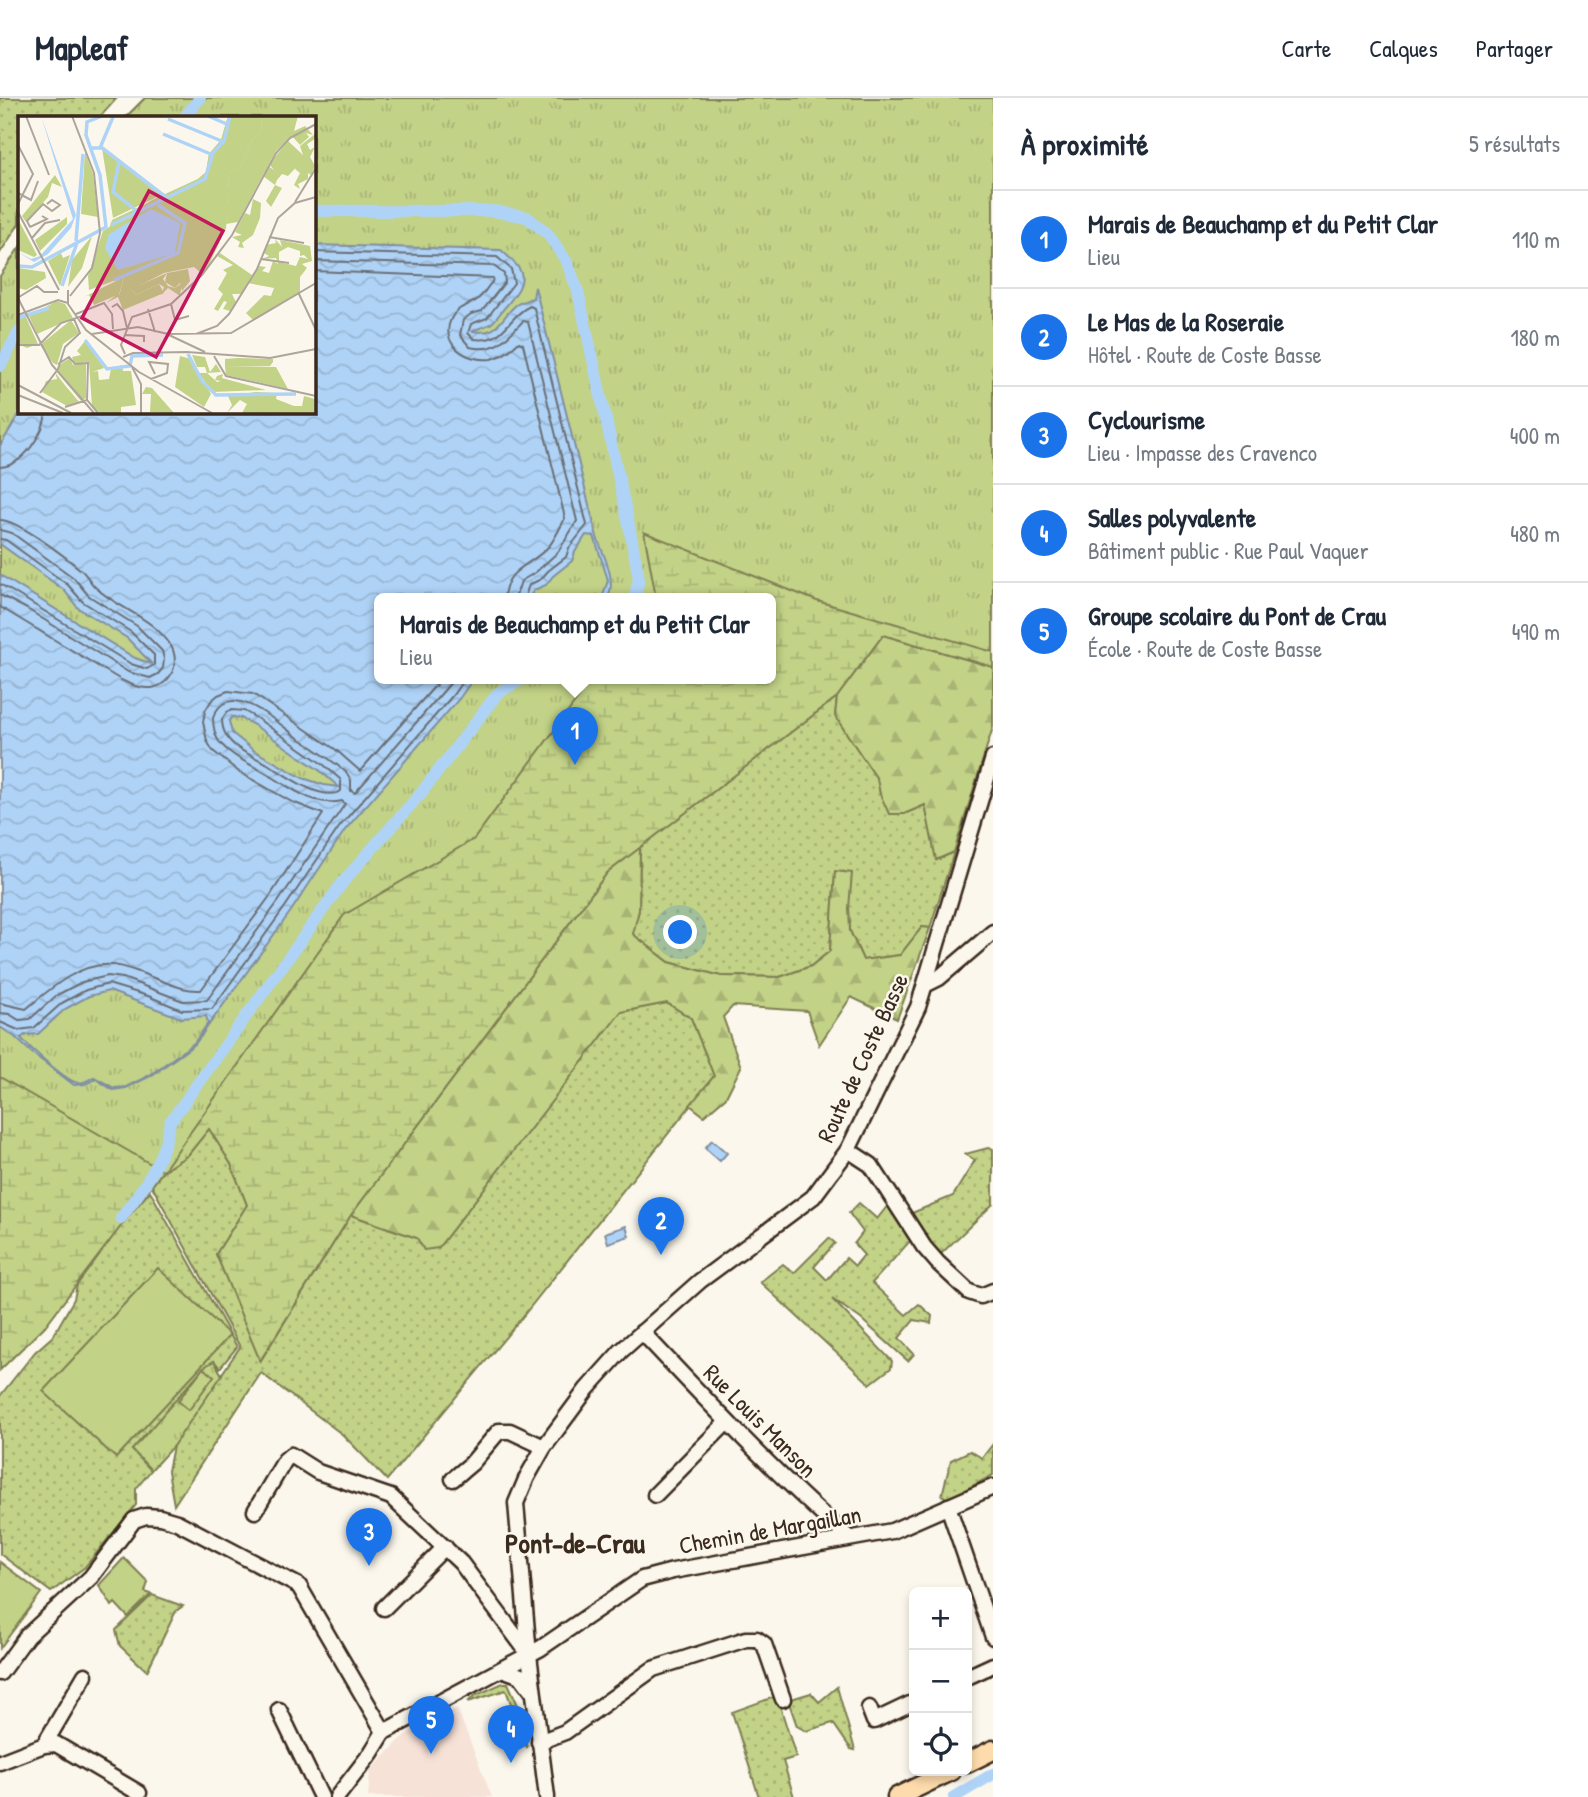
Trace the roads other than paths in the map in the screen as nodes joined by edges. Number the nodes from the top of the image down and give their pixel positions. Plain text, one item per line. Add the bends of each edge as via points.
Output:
1 (993, 758) edge
2 (993, 932) edge
3 (925, 985) junction
4 (848, 1150) junction
5 (993, 1291) edge
6 (642, 1332) junction
7 (727, 1422) junction
8 (544, 1447) junction
9 (453, 1479) dead end
10 (992, 1488) edge
11 (655, 1494) dead end
12 (948, 1506) junction
13 (254, 1511) dead end
14 (849, 1538) junction
15 (445, 1547) junction
16 (384, 1608) dead end
17 (993, 1637) edge
18 (529, 1655) junction
19 (993, 1665) edge
20 (502, 1669) junction
21 (0, 1673) edge
22 (85, 1675) dead end
23 (972, 1675) edge
24 (534, 1693) junction
25 (783, 1699) dead end
26 (909, 1704) edge
27 (869, 1708) dead end
28 (279, 1710) dead end
29 (384, 1732) junction
30 (539, 1742) junction
31 (44, 1745) junction
32 (993, 1750) edge
33 (972, 1760) edge
34 (0, 1762) edge
35 (941, 1776) edge
36 (139, 1793) dead end
37 (321, 1797) edge
38 (337, 1797) edge
39 (547, 1797) edge
40 (897, 1797) edge

1 - 3 street, Route de Coste Basse
2 - 3 street
3 - 4 street, Route de Coste Basse
4 - 5 street via 871,1165 937,1263 969,1292 981,1297
4 - 6 street, Route de Coste Basse via 813,1197 700,1281
6 - 7 street, Rue Louis Manson
6 - 8 street, Route de Coste Basse via 595,1380
7 - 11 street
7 - 14 street, Rue Louis Manson
8 - 9 street via 510,1431 499,1431
8 - 18 street, Route de Coste Basse via 516,1503
10 - 12 street, Chemin de Margaillan
12 - 14 street, Chemin de Margaillan via 892,1531
12 - 17 street
13 - 15 street via 291,1455 318,1472 391,1497
14 - 18 street, Chemin de Margaillan via 642,1579
15 - 16 street
15 - 18 street
18 - 20 street
18 - 24 street, Route de Coste Basse
19 - 23 street
20 - 24 street via 520,1676
20 - 29 street
21 - 29 street via 27,1636 91,1577 134,1520 160,1517 299,1586
22 - 31 street
24 - 30 street, Route de Coste Basse
25 - 30 street via 764,1643 746,1639 653,1669 565,1732
26 - 27 street via 874,1721
28 - 37 street
29 - 38 street
30 - 39 street, Route de Coste Basse
31 - 34 street
31 - 36 street via 56,1744
32 - 33 main road
35 - 40 main road

